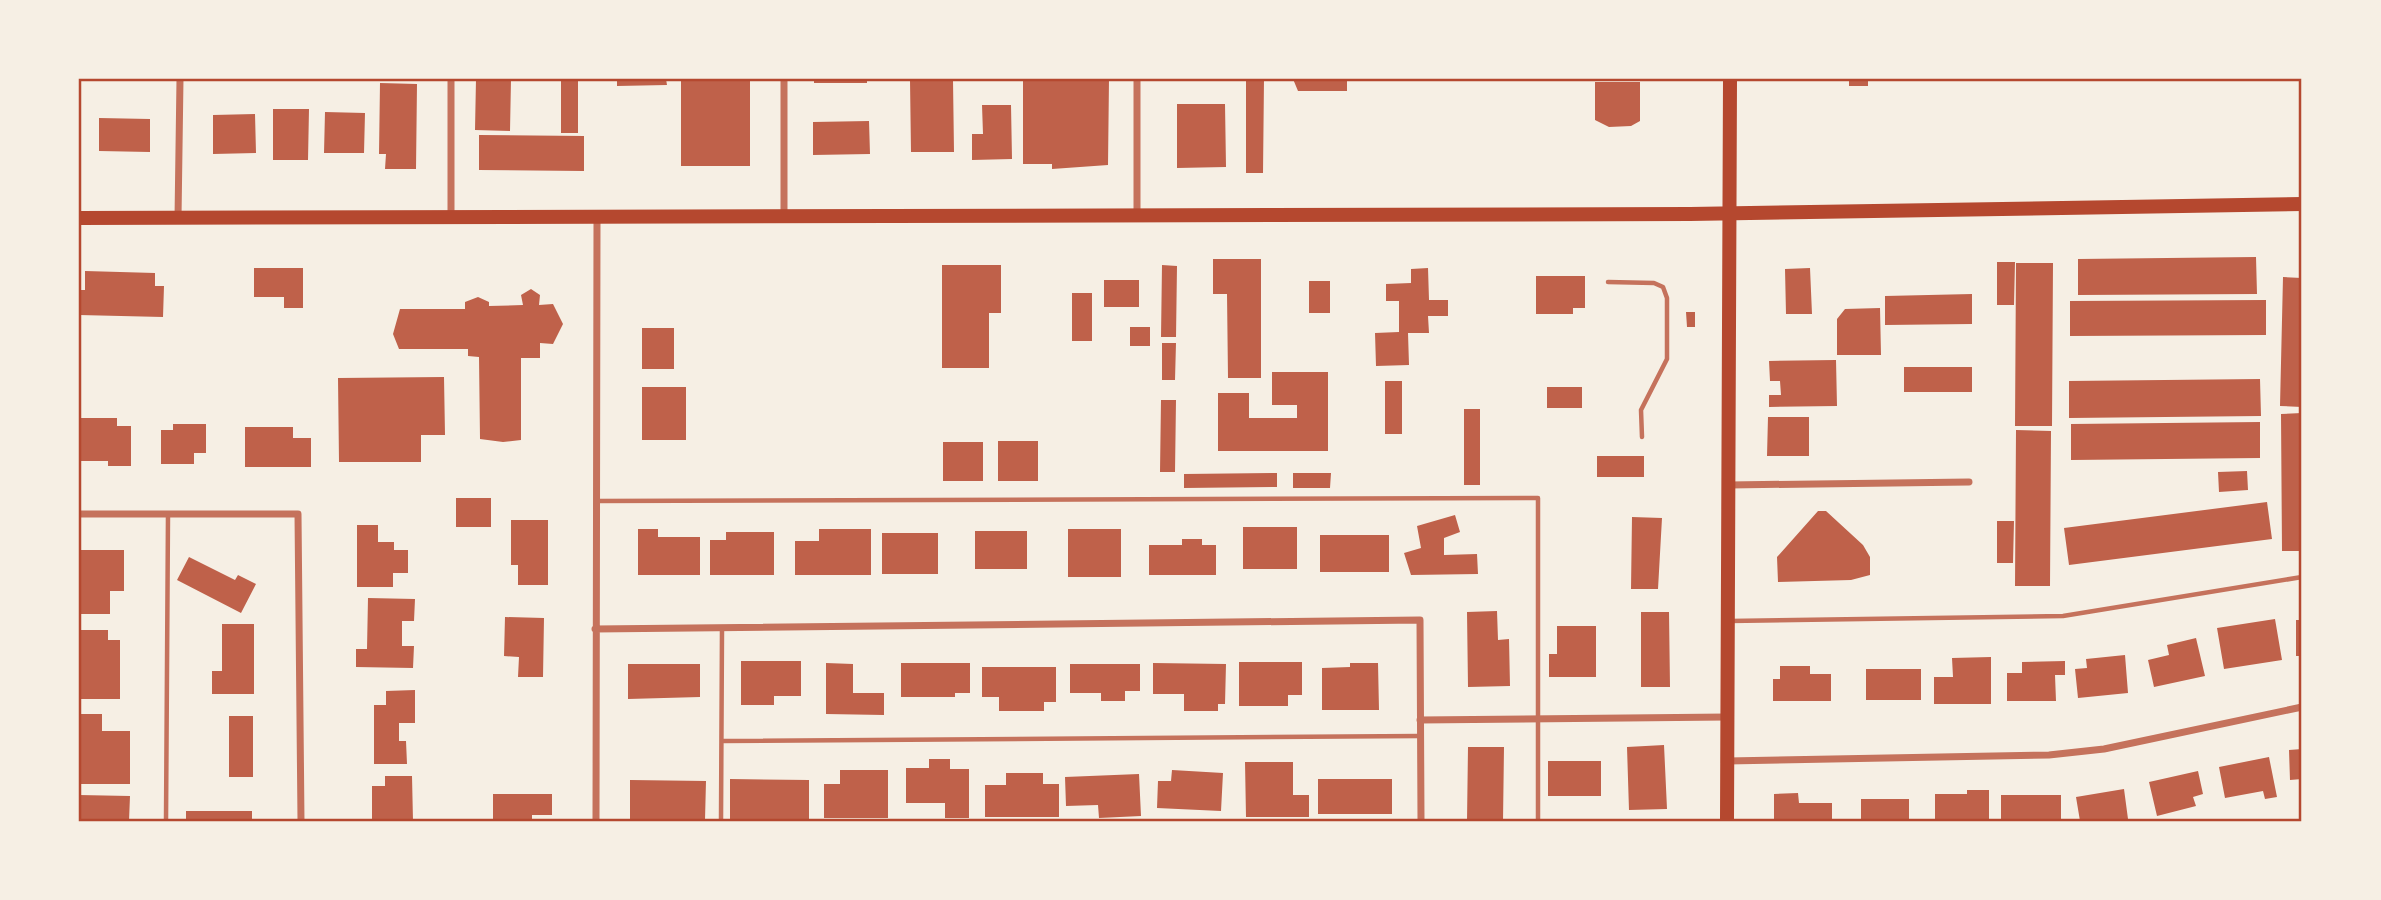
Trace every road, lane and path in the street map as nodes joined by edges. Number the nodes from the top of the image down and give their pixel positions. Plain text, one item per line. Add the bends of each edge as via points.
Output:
1 (180, 79) edge
2 (451, 79) edge
3 (784, 79) edge
4 (1137, 79) edge
5 (1730, 79) edge
6 (2302, 204) edge
7 (1731, 213) junction
8 (1137, 215) junction
9 (79, 218) edge
10 (784, 218) junction
11 (178, 219) junction
12 (451, 219) junction
13 (597, 219) junction
14 (1608, 282) dead end
15 (1642, 437) dead end
16 (1969, 482) dead end
17 (1729, 485) junction
18 (595, 501) junction
19 (79, 514) edge
20 (168, 514) junction
21 (2302, 577) edge
22 (1728, 621) junction
23 (722, 628) junction
24 (595, 629) junction
25 (2302, 707) edge
26 (1727, 717) junction
27 (1539, 719) junction
28 (1420, 720) junction
29 (1420, 736) junction
30 (722, 741) junction
31 (1727, 761) junction
32 (166, 821) edge
33 (301, 821) edge
34 (596, 821) edge
35 (721, 821) edge
36 (1421, 821) edge
37 (1538, 821) edge
38 (1727, 821) edge

1 - 11 street
2 - 12 street
3 - 10 street
4 - 8 street
5 - 7 main road
6 - 7 main road
7 - 8 main road
7 - 17 main road
8 - 10 main road
9 - 11 main road
10 - 13 main road
11 - 12 main road
12 - 13 main road
13 - 18 street
14 - 15 lane via 1654,283 1663,287 1667,298 1667,359 1641,410
16 - 17 street
17 - 22 main road
18 - 24 street
18 - 27 lane via 1538,498
19 - 20 street
20 - 32 lane
20 - 33 street via 298,514
21 - 22 lane via 2063,616
22 - 26 main road
23 - 24 street
23 - 28 street via 1420,620
23 - 30 lane
24 - 34 street
25 - 31 street via 2105,749 2049,755
26 - 27 street
26 - 31 main road
27 - 28 street
27 - 37 lane
28 - 29 street
29 - 30 lane
29 - 36 street
30 - 35 lane
31 - 38 main road

